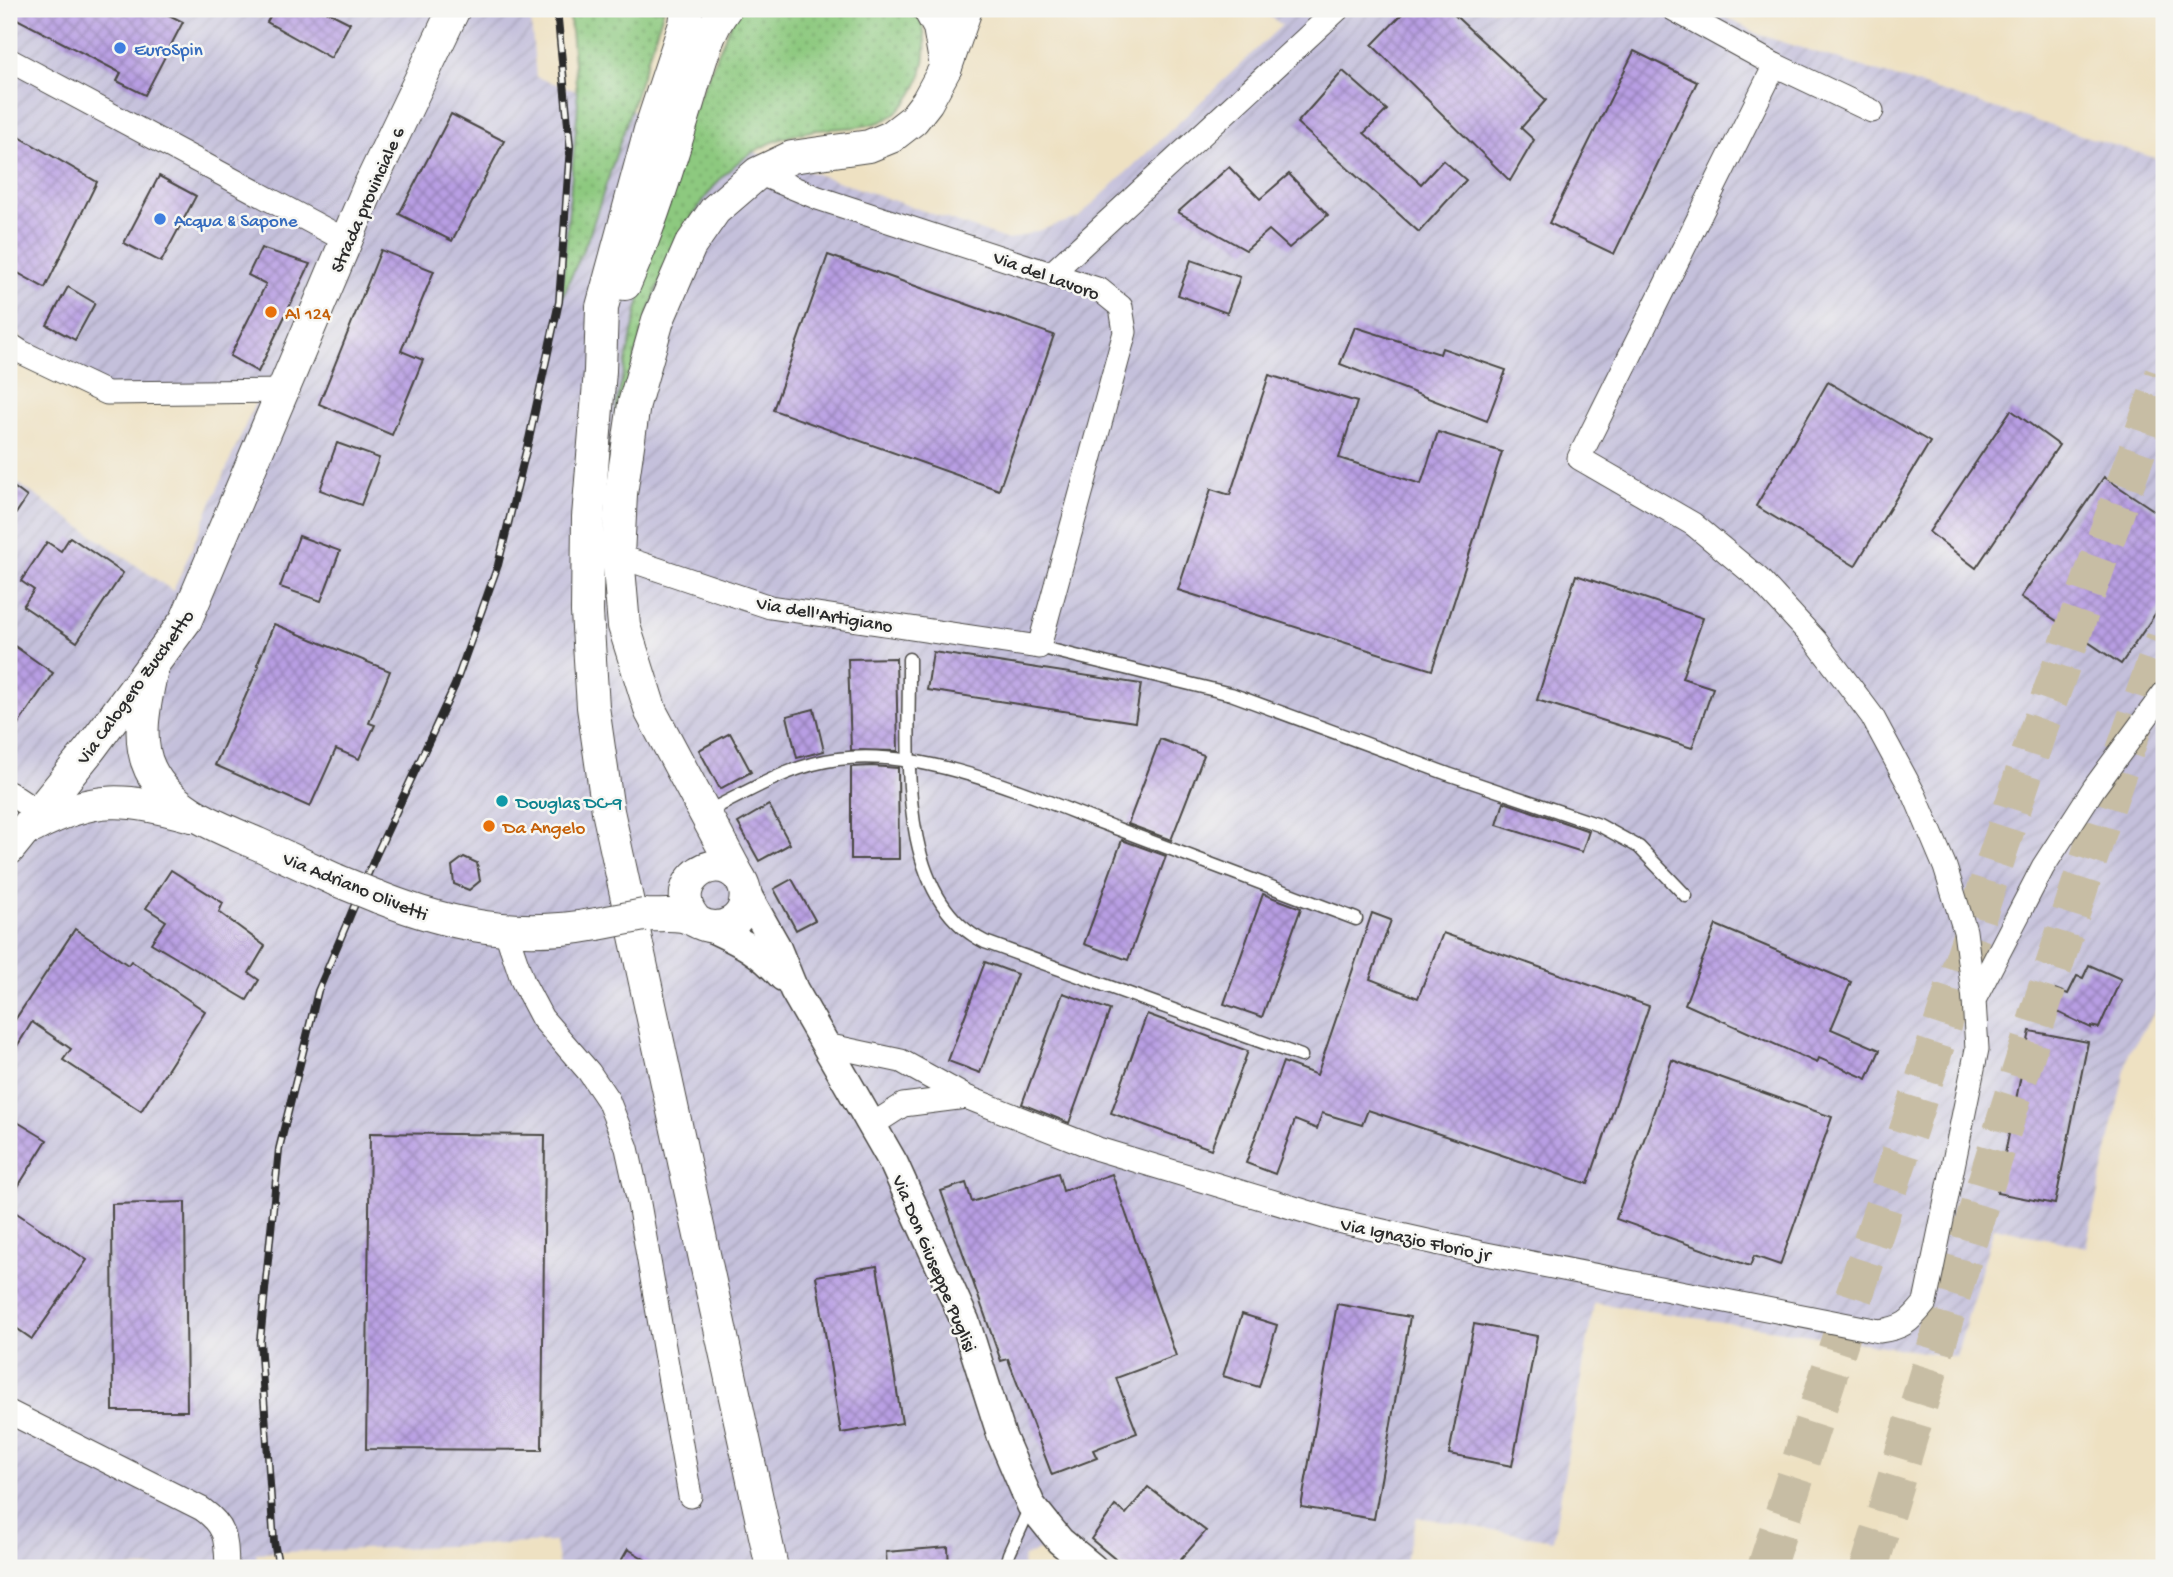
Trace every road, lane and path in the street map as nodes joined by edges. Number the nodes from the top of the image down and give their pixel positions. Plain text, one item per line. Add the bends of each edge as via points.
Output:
1 (454, 9) edge
2 (687, 9) edge
3 (708, 9) edge
4 (725, 9) edge
5 (929, 9) edge
6 (966, 9) edge
7 (1338, 9) edge
8 (1673, 9) edge
9 (9, 60) edge
10 (1775, 65) junction
11 (946, 67) junction
12 (1871, 111) dead end
13 (758, 173) junction
14 (347, 241) junction
15 (1052, 273) junction
16 (617, 304) junction
17 (9, 344) edge
18 (600, 371) junction
19 (285, 391) junction
20 (618, 556) junction
21 (1039, 647) junction
22 (909, 659) dead end
23 (153, 667) junction
24 (2164, 693) edge
25 (90, 749) junction
26 (910, 762) junction
27 (150, 769) junction
28 (9, 793) edge
29 (127, 801) junction
30 (703, 813) junction
31 (200, 818) junction
32 (24, 832) edge
33 (692, 880) junction
34 (742, 885) junction
35 (1686, 897) dead end
36 (644, 915) junction
37 (1356, 919) dead end
38 (704, 925) junction
39 (505, 929) junction
40 (794, 990) junction
41 (1974, 1000) junction
42 (826, 1045) junction
43 (1301, 1056) dead end
44 (965, 1097) junction
45 (872, 1125) junction
46 (9, 1412) edge
47 (690, 1496) dead end
48 (1031, 1505) junction
49 (227, 1568) edge
50 (772, 1568) edge
51 (1005, 1568) edge
52 (1093, 1568) edge

1 - 14 main road, Strada provinciale 6
2 - 18 main road via 602,307
3 - 16 main road via 664,134
4 - 16 main road via 701,61 648,230
5 - 11 main road via 939,27
6 - 11 main road
7 - 15 street
8 - 10 street
9 - 14 street
10 - 12 street
10 - 41 street via 1579,457 1693,524 1758,578 1815,640 1872,716 1915,796 1945,867 1965,931
11 - 13 main road via 913,120 891,137 869,146 792,158
13 - 15 street, Via del Lavoro via 818,198
13 - 20 main road via 715,210 690,246 658,320 634,404 621,494
14 - 19 main road, Strada provinciale 6
15 - 21 street, Via del Lavoro via 1100,290 1121,307 1125,332
16 - 18 main road
17 - 19 street via 107,393
18 - 50 main road via 588,517 587,612 593,706 608,811
19 - 23 main road, Via Calogero Zucchetto via 186,620
20 - 21 street, Via dell'Artigiano via 770,607
20 - 30 main road via 624,626 638,674 651,712
21 - 35 lane via 1231,694 1599,825 1639,847
22 - 26 lane
23 - 25 main road, Via Calogero Zucchetto
23 - 27 main road, Via Adriano Olivetti via 143,726
24 - 41 street via 2043,867
25 - 27 main road, Via Adriano Olivetti via 120,751
25 - 29 main road, Via Adriano Olivetti via 102,783 114,796
25 - 32 main road, Via Calogero Zucchetto
26 - 30 lane via 869,758 809,765 778,775
26 - 37 lane via 984,778
26 - 43 lane via 914,823 929,878 942,905 969,934
27 - 29 main road via 142,792
27 - 31 main road, Via Adriano Olivetti via 173,798
28 - 32 street
29 - 31 main road, Via Adriano Olivetti
29 - 32 main road, Via Adriano Olivetti via 97,802 61,813
30 - 33 main road via 705,843
30 - 34 main road
31 - 39 main road, Via Adriano Olivetti, bridge via 422,914
33 - 34 main road via 714,867 723,868
33 - 36 main road, Via Adriano Olivetti via 678,896
33 - 38 main road via 685,897 687,907
34 - 38 main road via 742,912 736,919 719,927
34 - 40 street, Via Don Giuseppe Puglisi
36 - 38 main road, Via Adriano Olivetti via 682,916
36 - 39 main road, Via Adriano Olivetti, bridge via 540,932
38 - 40 street, Via Don Giuseppe Puglisi via 750,946
39 - 47 street via 541,1018 608,1100 627,1148
40 - 42 street, Via Don Giuseppe Puglisi
41 - 44 street, Via Ignazio Florio jr via 1977,1049 1924,1303 1912,1319 1879,1331 1334,1220 1098,1149
42 - 44 street, Via Ignazio Florio jr via 901,1061
42 - 45 street, Via Don Giuseppe Puglisi
44 - 45 street via 903,1105
45 - 48 street, Via Don Giuseppe Puglisi via 965,1321 1002,1437
46 - 49 street via 202,1509 218,1521 226,1542
48 - 51 lane
48 - 52 street, Via Don Giuseppe Puglisi via 1060,1541

